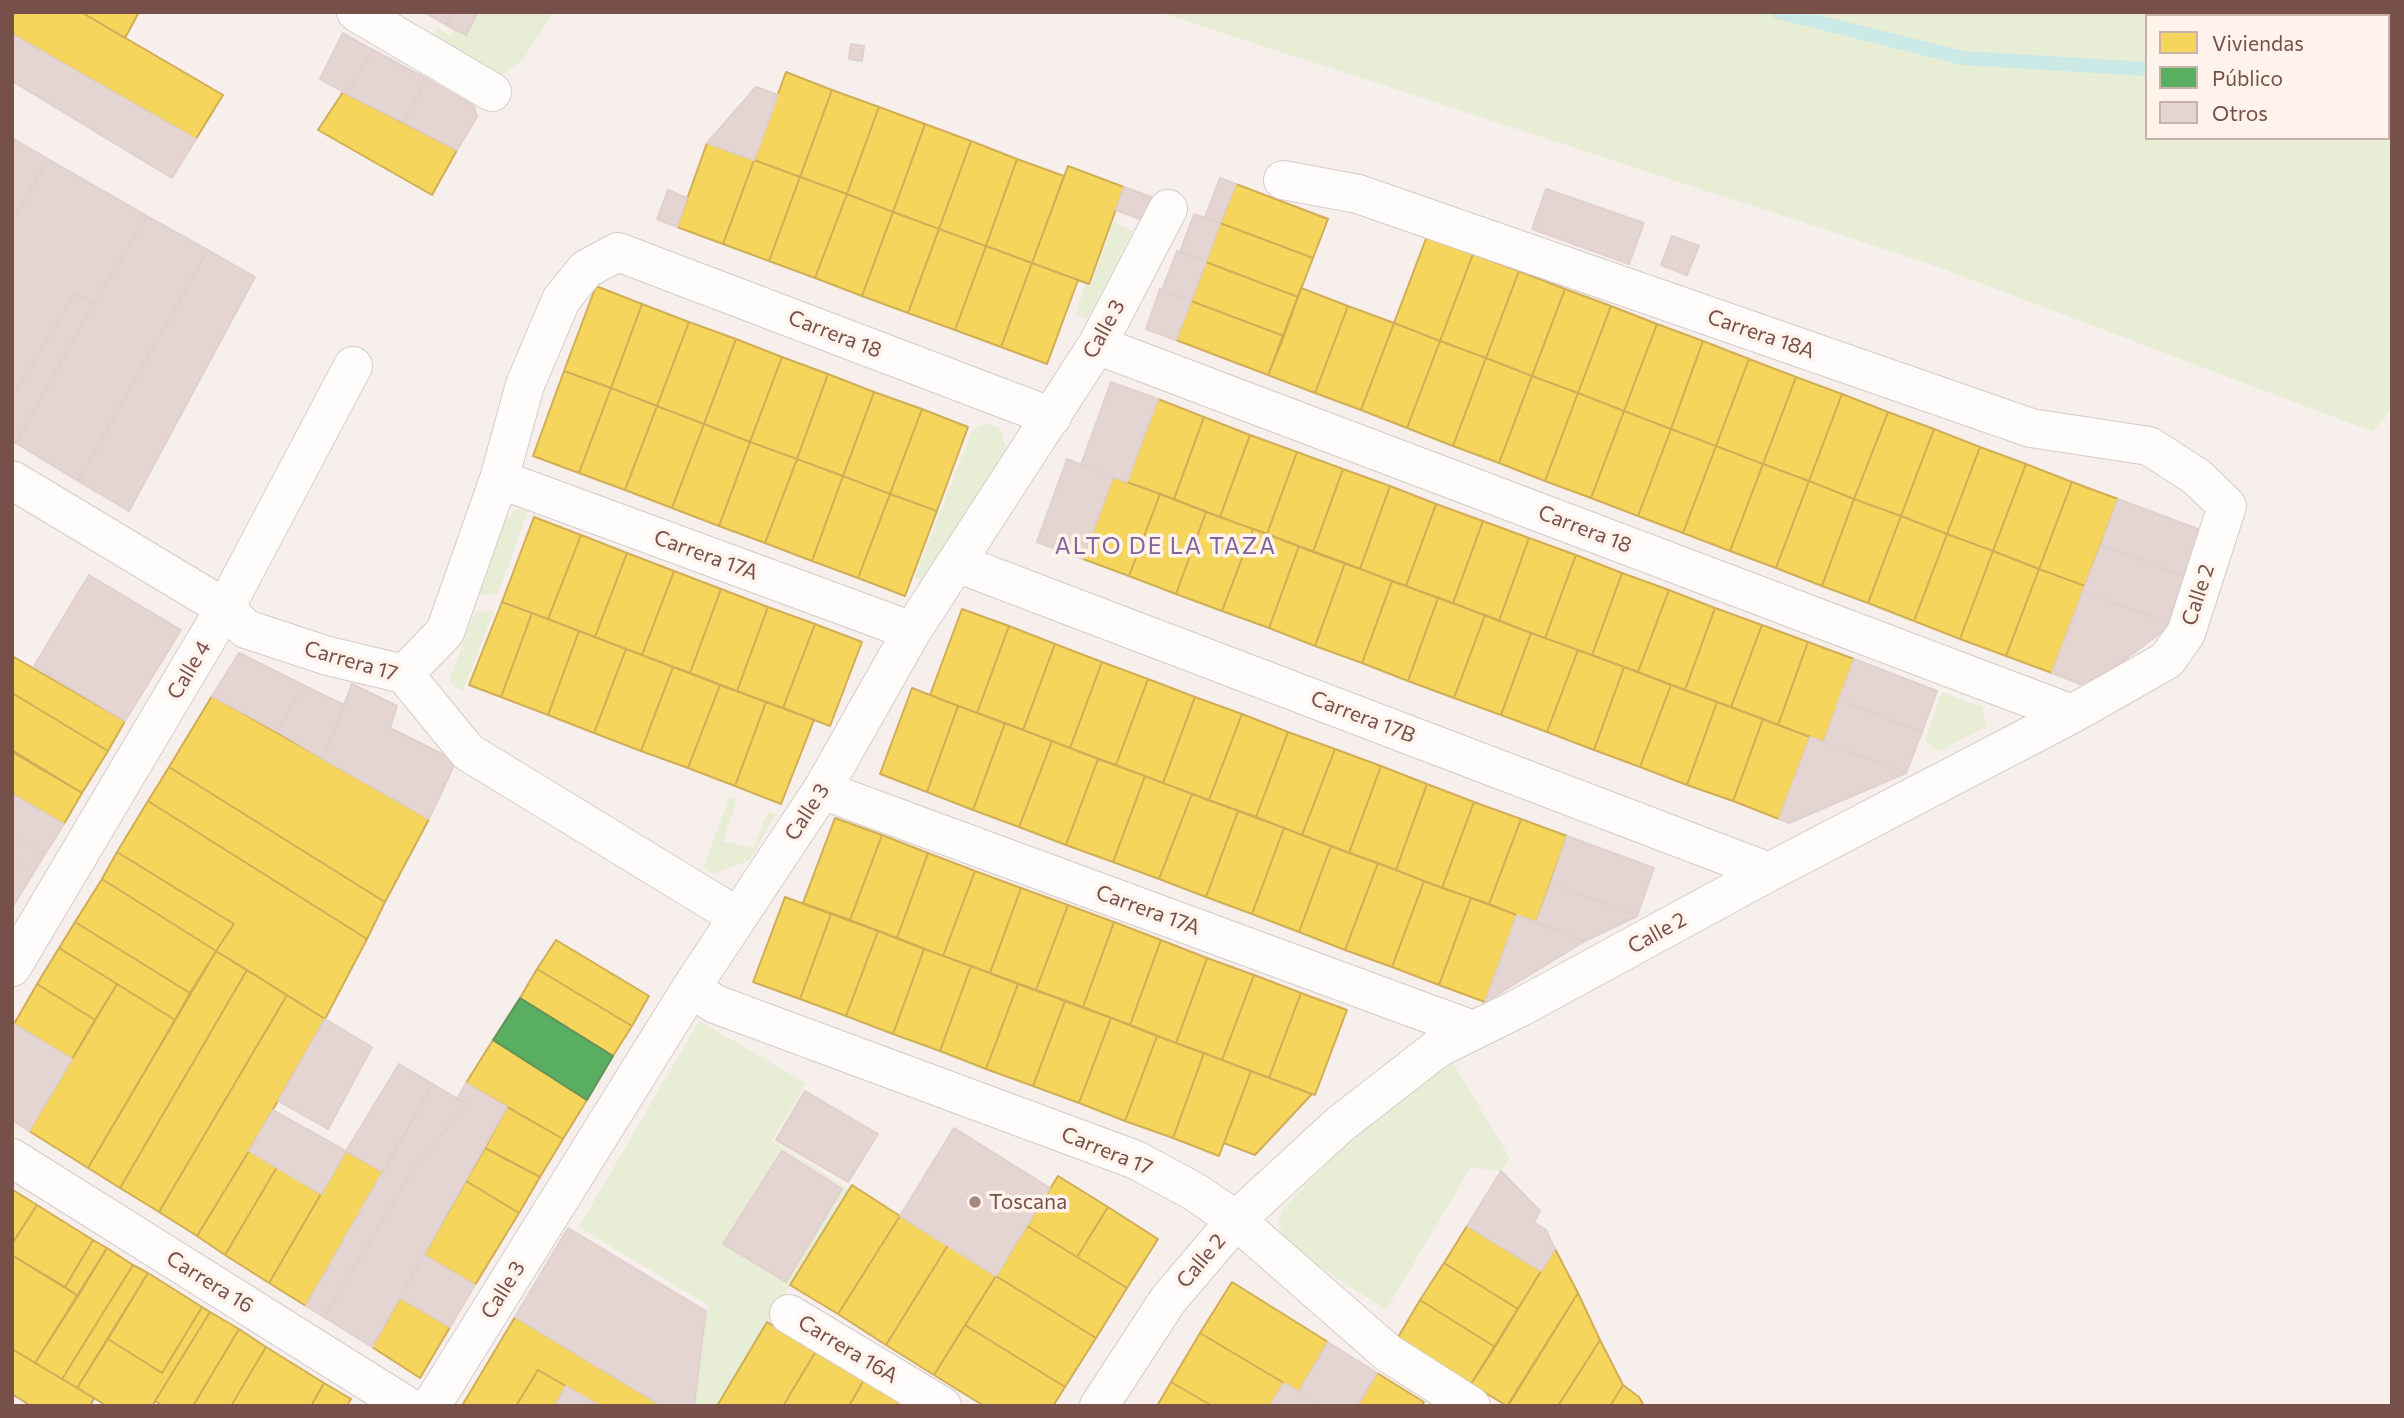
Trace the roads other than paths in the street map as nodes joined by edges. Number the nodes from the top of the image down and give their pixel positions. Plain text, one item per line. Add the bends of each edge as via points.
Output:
1 (356, 12) edge
2 (492, 92) dead end
3 (1283, 180) dead end
4 (1168, 209) dead end
5 (1097, 345) junction
6 (353, 366) dead end
7 (1052, 417) junction
8 (499, 479) junction
9 (12, 480) edge
10 (2227, 506) joint
11 (957, 563) junction
12 (225, 608) junction
13 (912, 631) junction
14 (404, 674) junction
15 (2072, 714) junction
16 (822, 790) junction
17 (1769, 872) junction
18 (738, 916) junction
19 (12, 967) edge
20 (691, 988) junction
21 (1473, 1030) junction
22 (12, 1158) edge
23 (1236, 1220) junction
24 (789, 1314) dead end
25 (407, 1406) edge
26 (431, 1406) edge
27 (942, 1406) edge
28 (1099, 1406) edge
29 (1471, 1406) edge

1 - 2 street
3 - 10 street, Carrera 18A via 1358,194 2031,428 2149,446 2197,477
4 - 5 street, Calle 3
5 - 7 street, Calle 3
5 - 15 street, Carrera 18
6 - 12 street, Calle 4
7 - 8 street, Carrera 18 via 618,252 586,270 561,300 525,385
7 - 11 street, Calle 3
8 - 13 street, Carrera 17A
8 - 14 street via 445,632
9 - 12 street, Carrera 17
10 - 15 street, Calle 2 via 2186,633 2167,660
11 - 13 street, Calle 3
11 - 17 street, Carrera 17B
12 - 14 street, Carrera 17 via 246,629 328,656
12 - 19 street, Calle 4
13 - 16 street, Calle 3
14 - 18 street, Carrera 17 via 468,752
15 - 17 street, Calle 2
16 - 18 street, Calle 3
16 - 21 street, Carrera 17A
17 - 21 street, Calle 2
18 - 20 street, Calle 3
20 - 23 street, Carrera 17 via 715,1004 1136,1160
20 - 26 street, Calle 3
21 - 23 street, Calle 2 via 1438,1048 1339,1125
22 - 25 street, Carrera 16
23 - 28 street, Calle 2 via 1168,1300
23 - 29 street, Carrera 17 via 1388,1353
24 - 27 street, Carrera 16A

